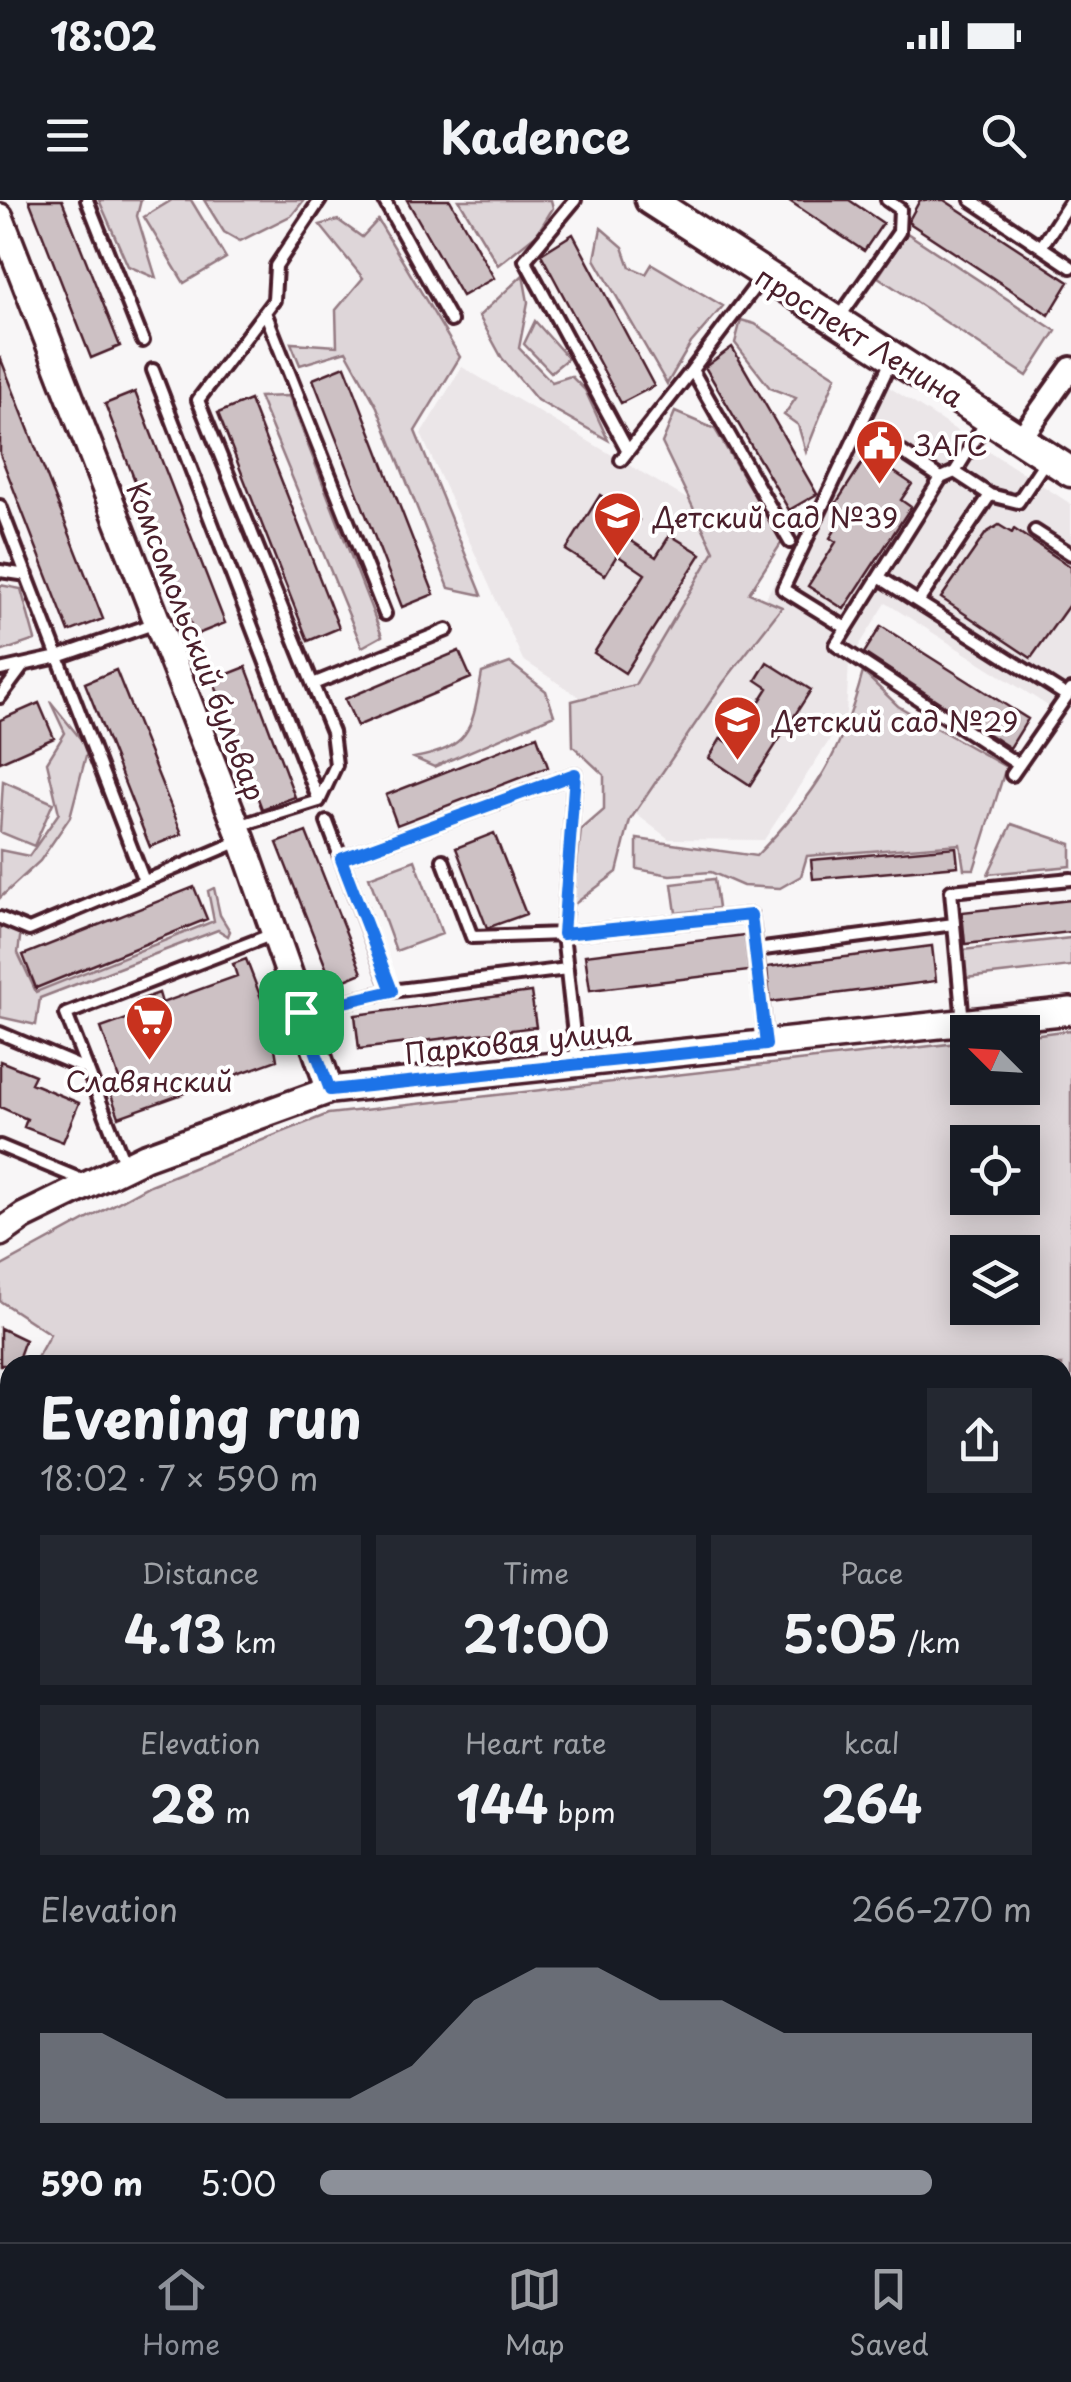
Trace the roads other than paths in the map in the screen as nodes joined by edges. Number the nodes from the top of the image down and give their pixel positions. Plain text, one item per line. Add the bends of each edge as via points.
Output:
1 (87, 200) edge
2 (320, 200) edge
3 (384, 200) edge
4 (575, 200) edge
5 (650, 200) edge
6 (887, 200) edge
7 (971, 200) edge
8 (1071, 201) edge
9 (903, 204) edge
10 (3, 233) edge
11 (1041, 247) junction
12 (1071, 267) edge
13 (764, 275) junction
14 (265, 312) junction
15 (451, 321) dead end
16 (837, 322) junction
17 (143, 341) dead end
18 (893, 357) junction
19 (1071, 368) edge
20 (154, 370) dead end
21 (692, 370) junction
22 (988, 417) junction
23 (861, 425) junction
24 (1021, 438) junction
25 (1060, 464) edge
26 (955, 472) junction
27 (942, 478) junction
28 (990, 495) junction
29 (0, 506) edge
30 (1035, 531) dead end
31 (790, 542) dead end
32 (1071, 554) edge
33 (0, 571) edge
34 (26, 575) junction
35 (879, 577) junction
36 (918, 602) junction
37 (385, 614) dead end
38 (157, 622) junction
39 (846, 628) junction
40 (447, 630) dead end
41 (58, 657) junction
42 (24, 665) junction
43 (0, 670) edge
44 (313, 684) junction
45 (1069, 693) edge
46 (0, 698) edge
47 (318, 801) junction
48 (327, 822) dead end
49 (239, 833) junction
50 (341, 859) junction
51 (444, 860) dead end
52 (1071, 878) edge
53 (144, 882) junction
54 (0, 918) edge
55 (954, 924) junction
56 (274, 934) junction
57 (563, 934) junction
58 (756, 950) junction
59 (567, 970) junction
60 (392, 991) junction
61 (1071, 1011) edge
62 (301, 1012) junction
63 (962, 1015) edge
64 (1038, 1015) edge
65 (950, 1025) edge
66 (0, 1034) edge
67 (766, 1045) junction
68 (577, 1066) junction
69 (88, 1070) junction
70 (330, 1090) junction
71 (0, 1146) edge
72 (126, 1166) junction
73 (88, 1183) junction
74 (6, 1223) edge

1 - 17 lane
2 - 14 lane via 276,266 274,300
3 - 15 lane
4 - 21 lane via 526,260 624,456
5 - 13 main road, проспект Ленина
6 - 9 lane
7 - 11 lane
8 - 11 lane
9 - 16 lane via 898,232
10 - 38 street, Комсомольский бульвар
11 - 12 lane
13 - 16 main road, проспект Ленина
13 - 21 lane
14 - 37 lane
14 - 44 lane via 198,400
16 - 18 main road, проспект Ленина
18 - 22 main road, проспект Ленина
18 - 23 lane
19 - 24 street
20 - 47 lane
21 - 31 lane
22 - 24 main road, проспект Ленина
22 - 26 lane
23 - 27 lane
23 - 39 lane via 783,588
24 - 25 main road, проспект Ленина
25 - 28 lane via 1018,502
26 - 27 lane
26 - 28 lane
27 - 35 lane
28 - 36 lane
29 - 34 lane
30 - 32 lane
33 - 34 lane
34 - 41 lane
35 - 36 lane
35 - 39 lane
36 - 45 lane
38 - 41 lane
38 - 49 street, Комсомольский бульвар
39 - 45 lane via 836,645 1016,770
40 - 44 lane
41 - 42 lane
41 - 53 lane
42 - 43 lane
42 - 46 lane
44 - 47 lane via 332,732 336,765
47 - 49 lane
48 - 50 lane
49 - 53 lane
49 - 56 street, Комсомольский бульвар
50 - 57 lane via 575,774
50 - 60 lane
51 - 57 lane via 472,938
52 - 55 lane via 951,891
53 - 54 lane via 28,930
55 - 58 lane
55 - 63 lane
56 - 62 street, Комсомольский бульвар
56 - 69 lane via 66,1014
57 - 58 lane via 751,915
57 - 59 lane
58 - 67 lane
59 - 60 lane
59 - 68 lane
60 - 62 lane
61 - 64 street, Парковая улица
62 - 70 street, Комсомольский бульвар
65 - 67 street, Парковая улица
66 - 69 lane
67 - 68 street, Парковая улица
68 - 70 street, Парковая улица
69 - 72 lane
70 - 72 street, Парковая улица
71 - 73 lane
72 - 73 street, Парковая улица
73 - 74 street, Парковая улица

